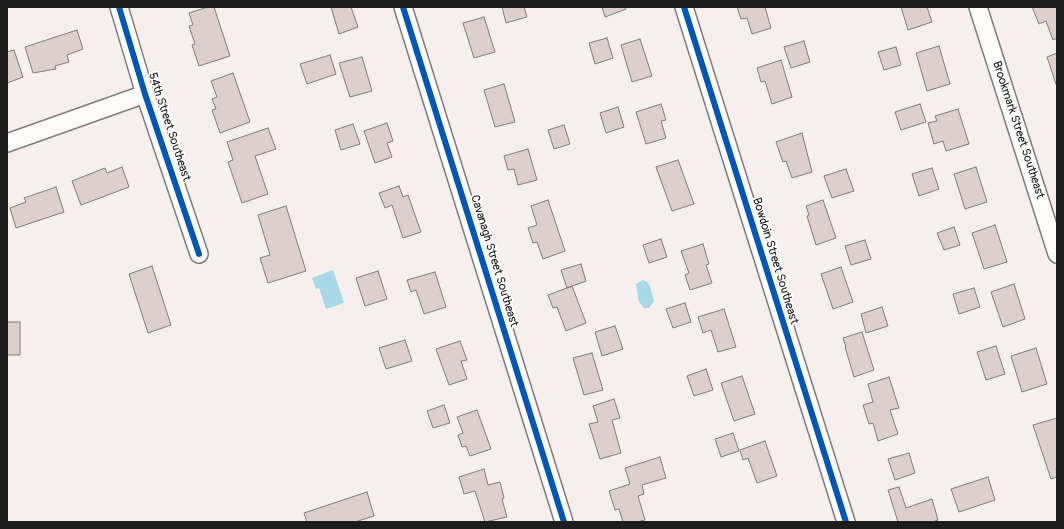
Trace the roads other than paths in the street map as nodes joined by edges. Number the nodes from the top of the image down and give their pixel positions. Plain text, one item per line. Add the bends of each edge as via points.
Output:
1 (119, 7) edge
2 (403, 7) edge
3 (684, 7) edge
4 (978, 7) edge
5 (145, 94) junction
6 (7, 143) edge
7 (200, 254) dead end
8 (1057, 254) edge
9 (564, 522) edge
10 (846, 522) edge

1 - 5 street, 54th Street Southeast
2 - 9 street, Cavanagh Street Southeast
3 - 10 street, Bowdoin Street Southeast
4 - 8 street, Brookmark Street Southeast
5 - 6 street
5 - 7 street, 54th Street Southeast

